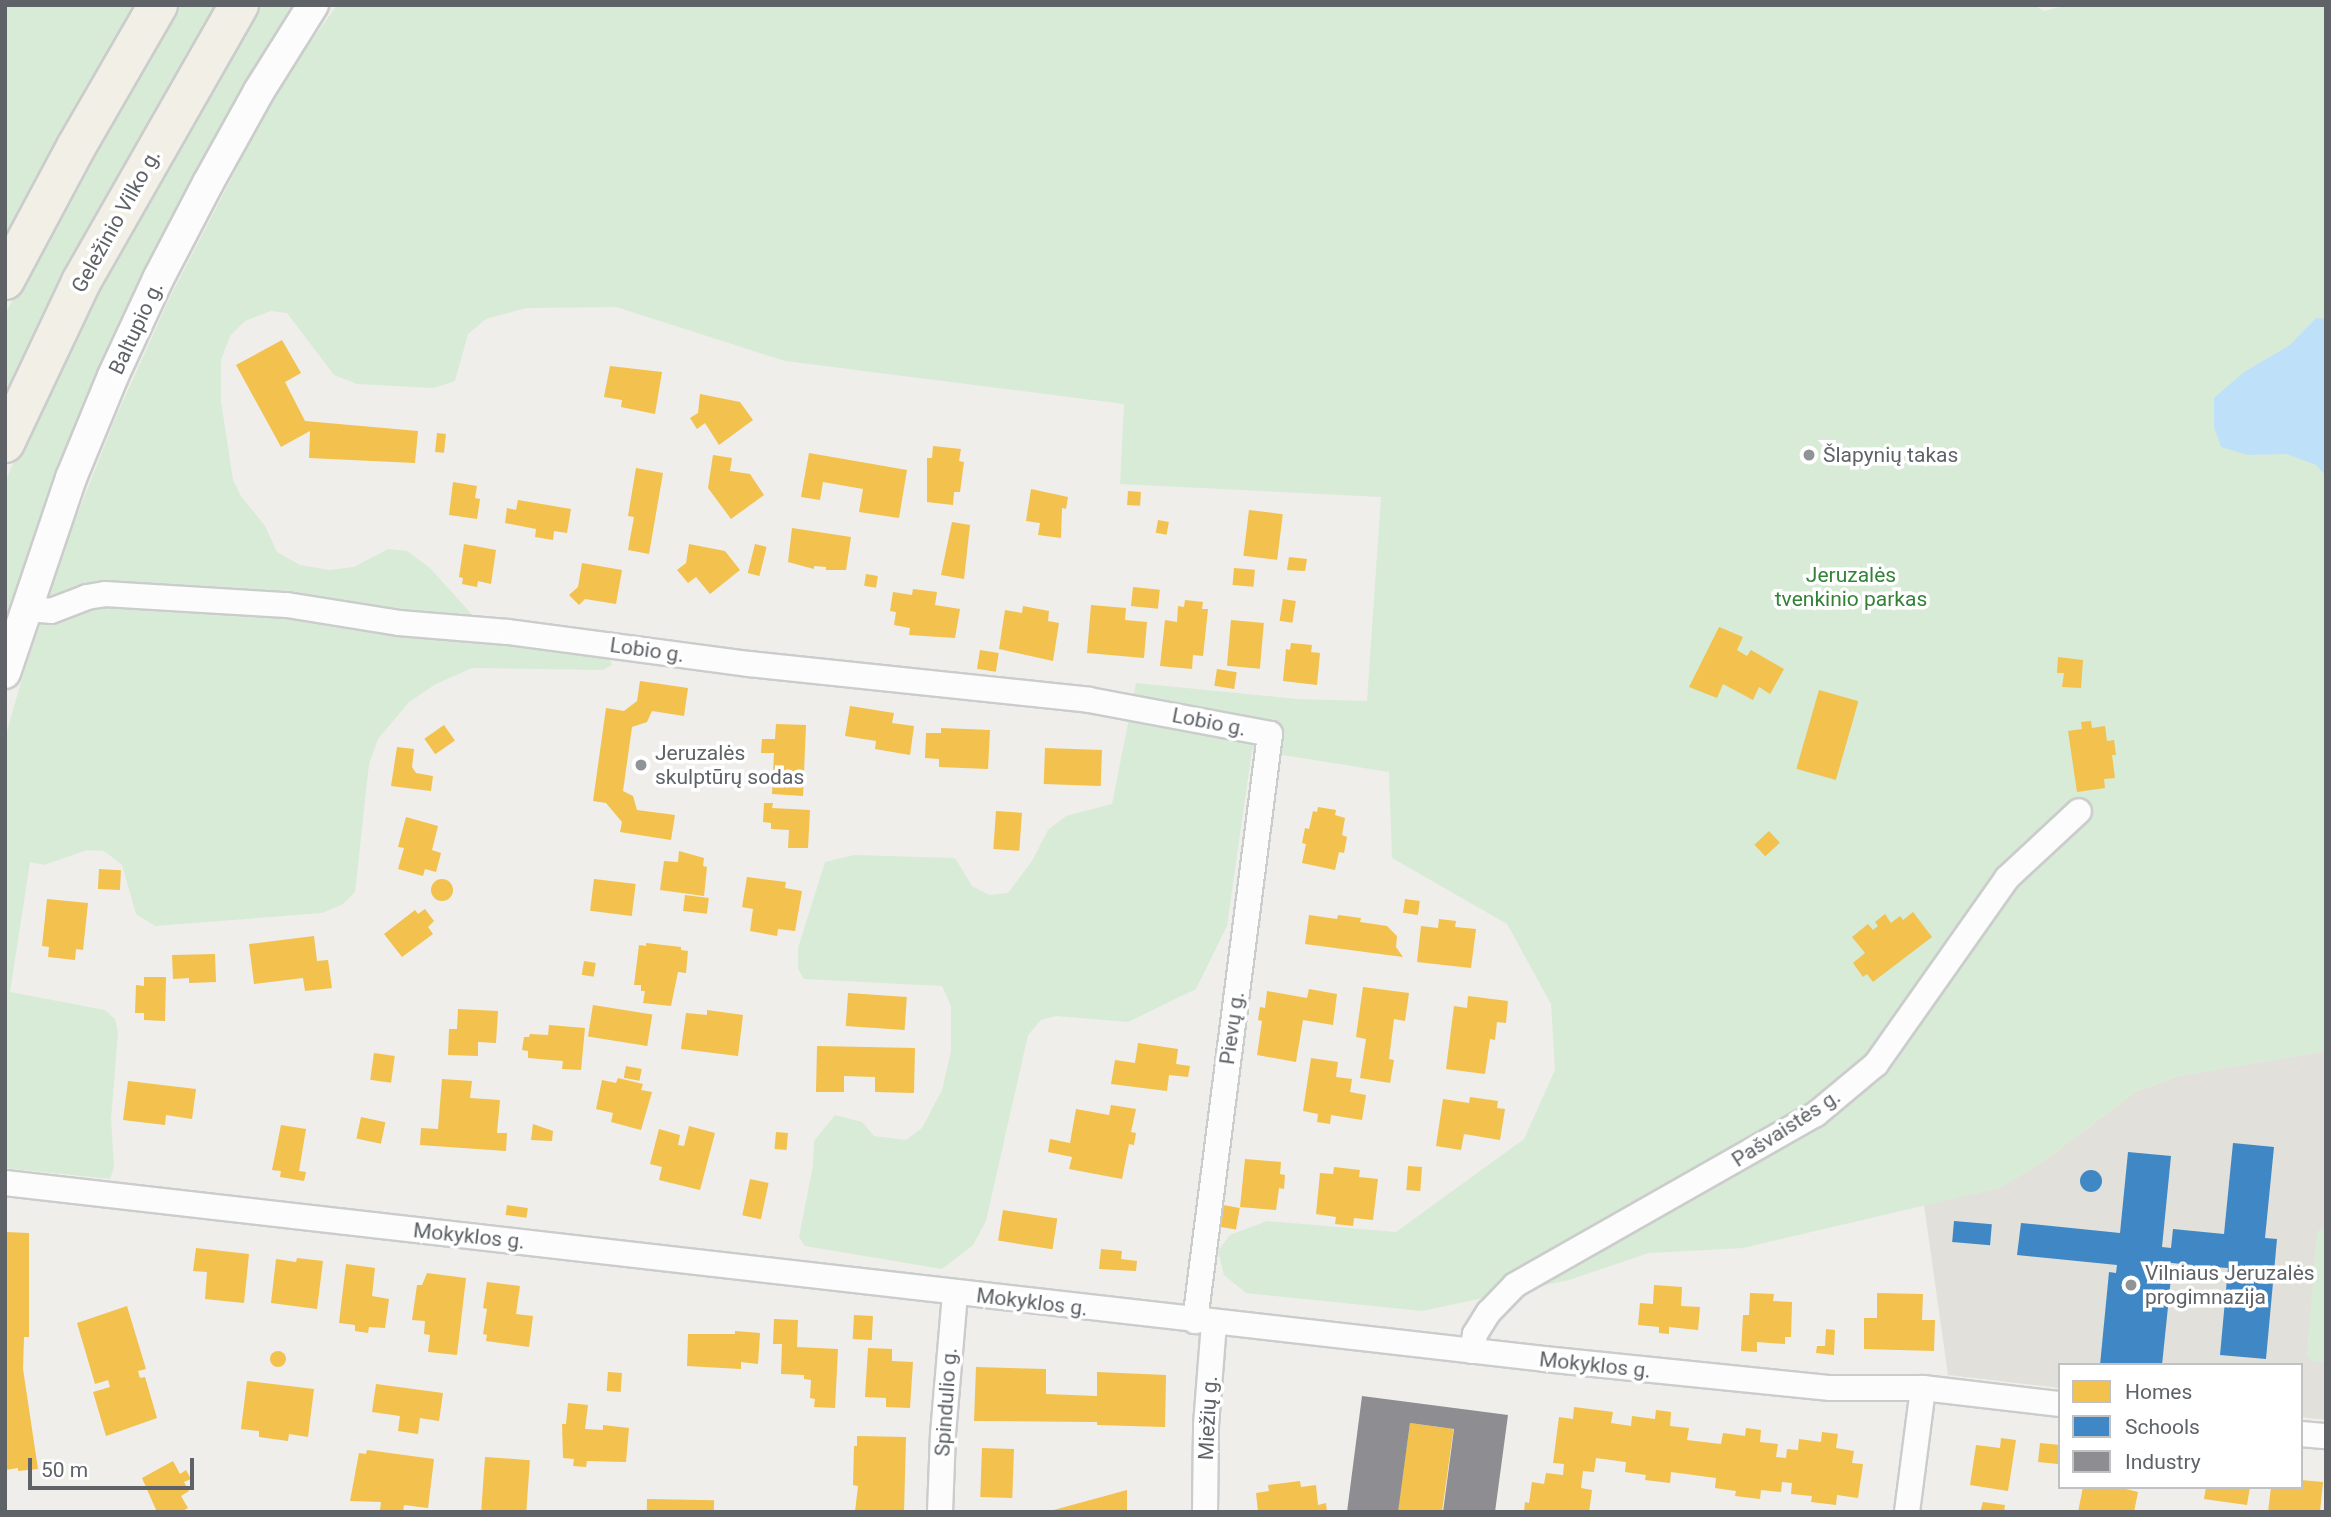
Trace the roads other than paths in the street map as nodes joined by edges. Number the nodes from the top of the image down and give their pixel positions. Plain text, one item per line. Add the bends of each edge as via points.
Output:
1 (158, 5) edge
2 (239, 5) edge
3 (313, 5) edge
4 (5, 280) edge
5 (5, 443) edge
6 (25, 609) junction
7 (5, 673) edge
8 (1270, 734) joint
9 (2079, 811) dead end
10 (5, 1183) edge
11 (956, 1293) junction
12 (1204, 1323) junction
13 (1472, 1351) junction
14 (1923, 1388) junction
15 (2058, 1404) edge
16 (2303, 1434) edge
17 (2326, 1436) edge
18 (940, 1512) edge
19 (1205, 1512) edge
20 (1907, 1512) edge

1 - 4 highway
2 - 5 highway, Geležinio Vilko g. via 81,282
3 - 6 street, Baltupio g. via 259,91 158,279 71,478
6 - 7 street, Baltupio g.
6 - 8 street, Lobio g. via 51,611 105,594 287,605 399,624 508,632 749,664 1089,700
8 - 12 street, Pievų g.
9 - 13 street, Pašvaistės g. via 2007,877 1877,1064 1816,1114 1515,1285 1489,1312 1475,1334
10 - 11 street, Mokyklos g.
11 - 12 street, Mokyklos g.
11 - 18 street, Spindulio g.
12 - 13 street, Mokyklos g.
12 - 19 street, Miežių g.
13 - 14 street, Mokyklos g. via 1831,1388
14 - 15 street, Mokyklos g.
14 - 20 street
16 - 17 street

